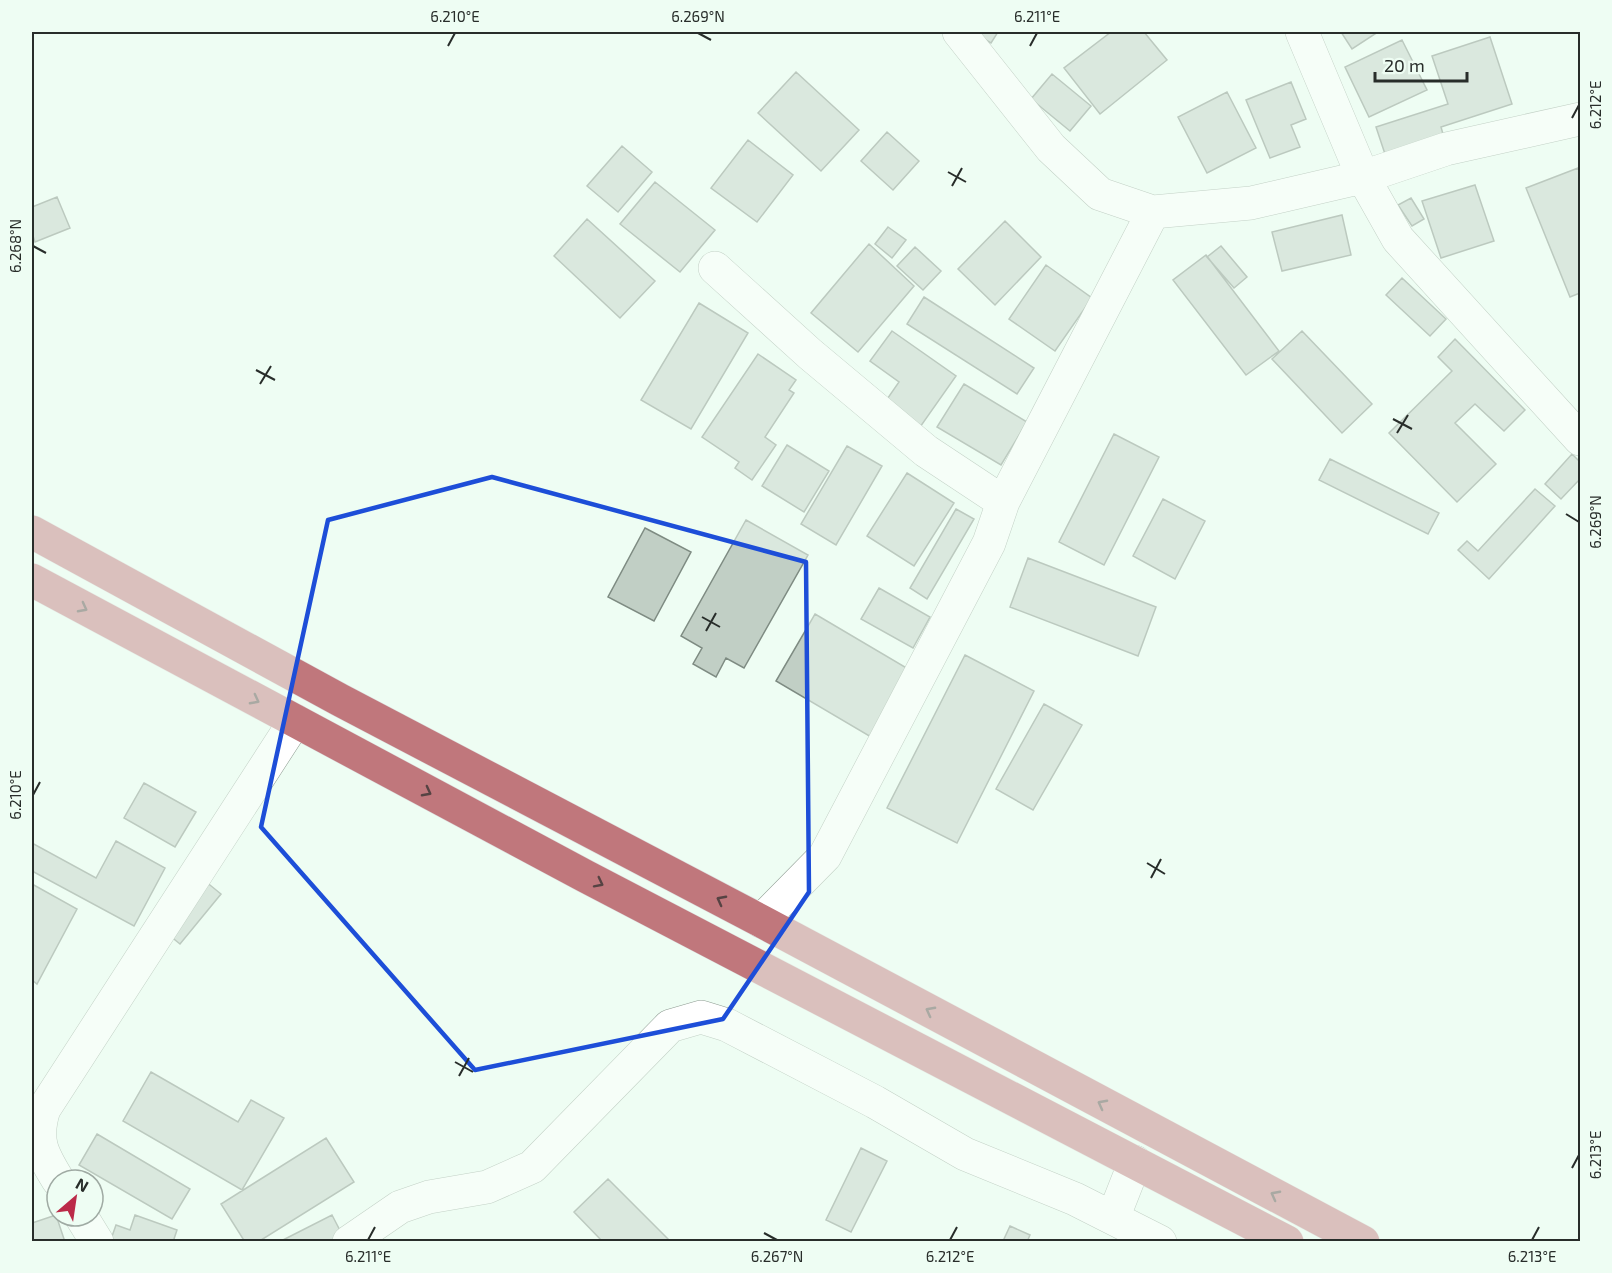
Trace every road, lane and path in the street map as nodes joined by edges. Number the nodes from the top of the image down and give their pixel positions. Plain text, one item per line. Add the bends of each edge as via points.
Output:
1 (959, 32) edge
2 (1302, 32) edge
3 (1581, 119) edge
4 (1363, 177) junction
5 (1153, 212) junction
6 (715, 268) dead end
7 (1581, 439) edge
8 (1003, 502) junction
9 (32, 532) edge
10 (32, 580) edge
11 (295, 721) junction
12 (761, 921) junction
13 (1135, 1162) junction
14 (51, 1168) edge
15 (1113, 1218) junction
16 (88, 1228) edge
17 (1305, 1228) edge
18 (97, 1242) edge
19 (350, 1242) edge
20 (1160, 1242) edge
21 (1287, 1242) edge
22 (1364, 1242) edge

1 - 5 street via 1051,148 1100,194
2 - 4 street
3 - 4 street via 1446,149
4 - 5 street via 1251,203
4 - 7 street via 1398,239
5 - 8 street
6 - 8 street via 926,451
8 - 12 street via 989,543 825,856
12 -> 9 highway via 340,700
10 -> 11 highway
11 -> 13 highway
11 - 14 street via 44,1109 38,1126 43,1155
17 -> 12 highway
13 - 15 street
13 - 21 highway
15 - 19 street via 1075,1198 965,1154 727,1025 701,1017 670,1026 532,1167 487,1187 429,1197 400,1207
15 - 20 street
16 - 18 street
17 - 22 highway

